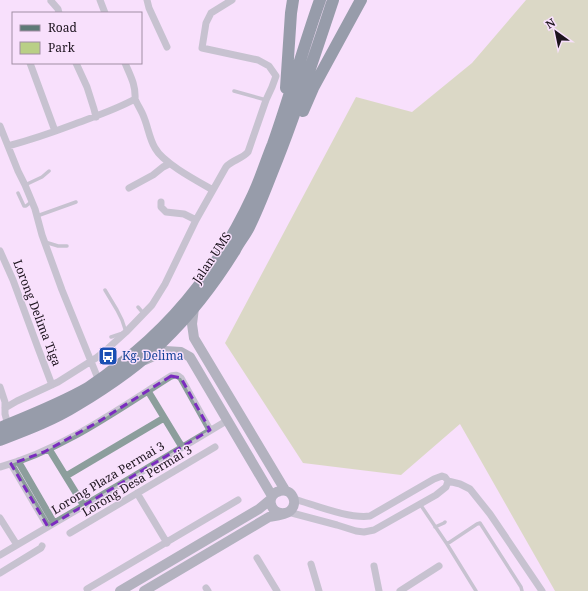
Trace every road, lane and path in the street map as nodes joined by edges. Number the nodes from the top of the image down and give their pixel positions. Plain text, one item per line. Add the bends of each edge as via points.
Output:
1 (100, 0) edge
2 (147, 0) edge
3 (232, 0) edge
4 (293, 0) edge
5 (320, 0) edge
6 (333, 0) edge
7 (361, 0) edge
8 (51, 1) edge
9 (59, 12) edge
10 (106, 12) edge
11 (167, 47) dead end
12 (30, 64) edge
13 (76, 64) edge
14 (125, 64) edge
15 (234, 91) dead end
16 (134, 99) junction
17 (266, 100) junction
18 (285, 107) junction
19 (96, 117) junction
20 (0, 126) edge
21 (55, 131) junction
22 (287, 136) junction
23 (8, 146) junction
24 (169, 164) junction
25 (49, 171) dead end
26 (25, 185) junction
27 (129, 188) dead end
28 (212, 190) junction
29 (18, 193) dead end
30 (32, 202) junction
31 (76, 202) dead end
32 (160, 202) dead end
33 (37, 216) junction
34 (196, 220) junction
35 (45, 242) junction
36 (67, 246) dead end
37 (0, 250) edge
38 (105, 290) dead end
39 (138, 307) dead end
40 (194, 308) junction
41 (144, 314) junction
42 (126, 332) junction
43 (112, 337) dead end
44 (91, 361) junction
45 (136, 364) junction
46 (99, 381) junction
47 (52, 385) junction
48 (0, 387) edge
49 (148, 391) junction
50 (5, 408) junction
51 (164, 418) junction
52 (228, 420) junction
53 (4, 427) edge
54 (210, 430) junction
55 (0, 440) edge
56 (182, 447) junction
57 (215, 447) dead end
58 (49, 449) junction
59 (15, 463) junction
60 (0, 467) edge
61 (66, 476) junction
62 (448, 481) junction
63 (285, 490) junction
64 (137, 493) junction
65 (272, 497) junction
66 (294, 499) junction
67 (238, 500) dead end
68 (420, 504) junction
69 (84, 506) junction
70 (287, 513) junction
71 (0, 518) edge
72 (445, 522) dead end
73 (51, 525) junction
74 (435, 527) junction
75 (70, 533) dead end
76 (167, 543) junction
77 (447, 544) junction
78 (17, 545) junction
79 (42, 546) dead end
80 (0, 555) edge
81 (257, 558) dead end
82 (311, 564) dead end
83 (374, 566) dead end
84 (439, 566) dead end
85 (0, 573) edge
86 (87, 590) edge
87 (120, 591) edge
88 (144, 591) edge
89 (277, 591) edge
90 (319, 591) edge
91 (378, 591) edge
92 (400, 591) edge
93 (476, 591) edge
94 (522, 591) edge
95 (542, 591) edge

1 - 10 street
2 - 11 street
3 - 17 street via 211,14 206,22 202,48 258,60 269,66 276,76
4 - 18 highway
5 - 18 highway, Jalan UMS
6 - 22 highway, Jalan UMS
7 - 22 highway via 313,88 300,119
8 - 9 street
12 - 21 street
13 - 19 street
14 - 16 street via 134,86
15 - 17 lane
16 - 19 street
16 - 24 street via 144,116 155,148
17 - 28 street via 248,152 226,167
18 - 46 highway, Jalan UMS via 265,166 226,246 193,294 166,324 139,350
19 - 21 street
20 - 23 street
21 - 23 street
22 - 40 highway, Jalan UMS via 249,227 221,272
23 - 26 street
24 - 27 street
24 - 28 street
25 - 26 lane
26 - 30 street
28 - 34 street
29 - 30 lane via 24,206
30 - 33 street
31 - 33 lane
32 - 34 street via 166,212 184,214
33 - 35 street
34 - 41 street via 165,284
35 - 36 lane
35 - 44 street
37 - 47 street, Lorong Delima Tiga
38 - 42 lane
39 - 41 lane
40 - 45 highway, Jalan UMS via 161,343
40 - 63 street via 194,338
41 - 42 street
42 - 43 lane
42 - 44 street
44 - 46 street
44 - 47 street
45 - 52 street via 165,351 181,352 190,357
45 - 55 highway, Jalan UMS via 76,406
46 - 53 highway, Jalan UMS via 47,409
47 - 50 street
48 - 50 street
49 - 51 street
49 - 54 street via 171,376 179,376
49 - 58 street
50 - 53 street
51 - 56 street
51 - 61 street
52 - 54 street, Lorong Plaza Permai 3
52 - 65 street
54 - 56 street, Lorong Plaza Permai 3
56 - 69 street, Lorong Plaza Permai 3
57 - 64 street, Lorong Desa Permai 3
58 - 59 street
58 - 61 street
59 - 60 street
59 - 73 street
61 - 69 street
62 - 66 street via 445,477 439,477 364,517
62 - 68 street via 443,490
62 - 95 street via 470,489
63 - 65 street via 278,491
63 - 66 street
64 - 75 street, Lorong Desa Permai 3
64 - 76 street
65 - 70 street via 274,510 277,513
65 - 87 street via 259,509
66 - 70 street via 293,507
67 - 76 street
68 - 70 street via 374,530 364,532
68 - 74 lane
69 - 73 street, Lorong Plaza Permai 3
70 - 88 street via 269,517
71 - 78 street
72 - 74 lane
73 - 78 street, Lorong Plaza Permai 3
74 - 77 lane
76 - 86 street
77 - 93 lane
77 - 94 lane via 480,523
78 - 80 street, Lorong Plaza Permai 3
79 - 85 street
81 - 89 street
82 - 90 street
83 - 91 street
84 - 92 street

